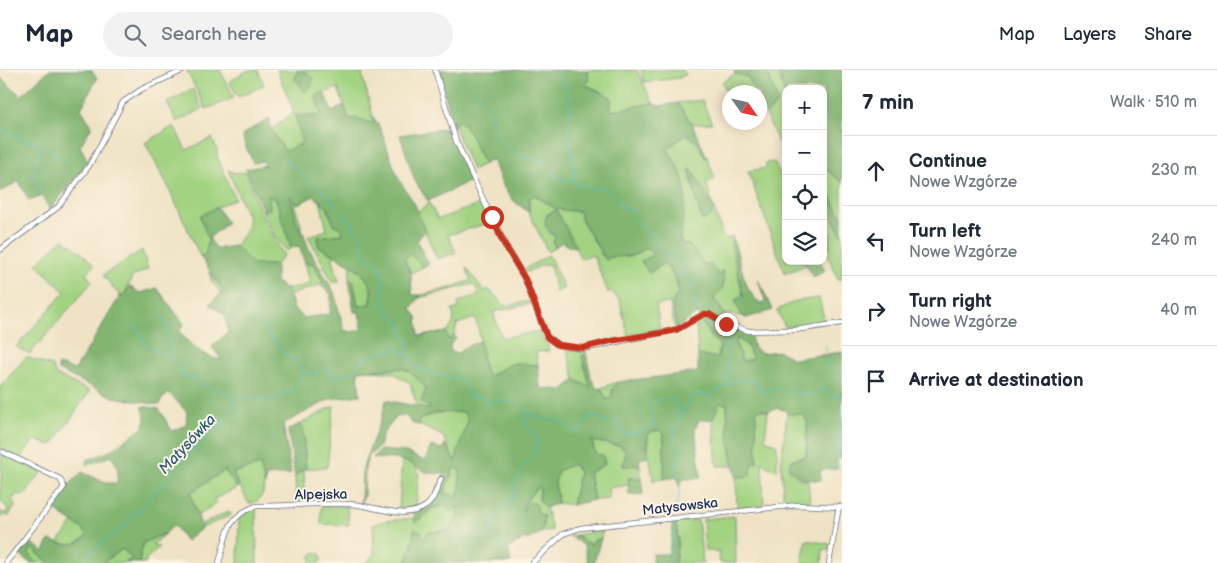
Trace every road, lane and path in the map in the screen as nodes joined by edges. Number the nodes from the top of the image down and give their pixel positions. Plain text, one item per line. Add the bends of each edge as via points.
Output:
1 (184, 70) edge
2 (435, 70) edge
3 (0, 250) edge
4 (842, 323) edge
5 (3, 452) dead end
6 (441, 479) dead end
7 (841, 507) edge
8 (6, 563) edge
9 (219, 563) edge
10 (532, 563) edge
11 (829, 563) edge

1 - 3 street via 142,89 123,102 89,166 58,207
2 - 4 street via 456,141 503,242 525,279 543,328 552,342 568,348 583,348 678,329 704,314 749,331 795,330
5 - 8 street via 60,479 64,487
6 - 9 street, Alpejska via 430,502 412,511 390,512 349,504 256,506 245,510 234,518 228,528
7 - 10 street, Matysowska via 798,506 580,528 563,534
7 - 11 street

